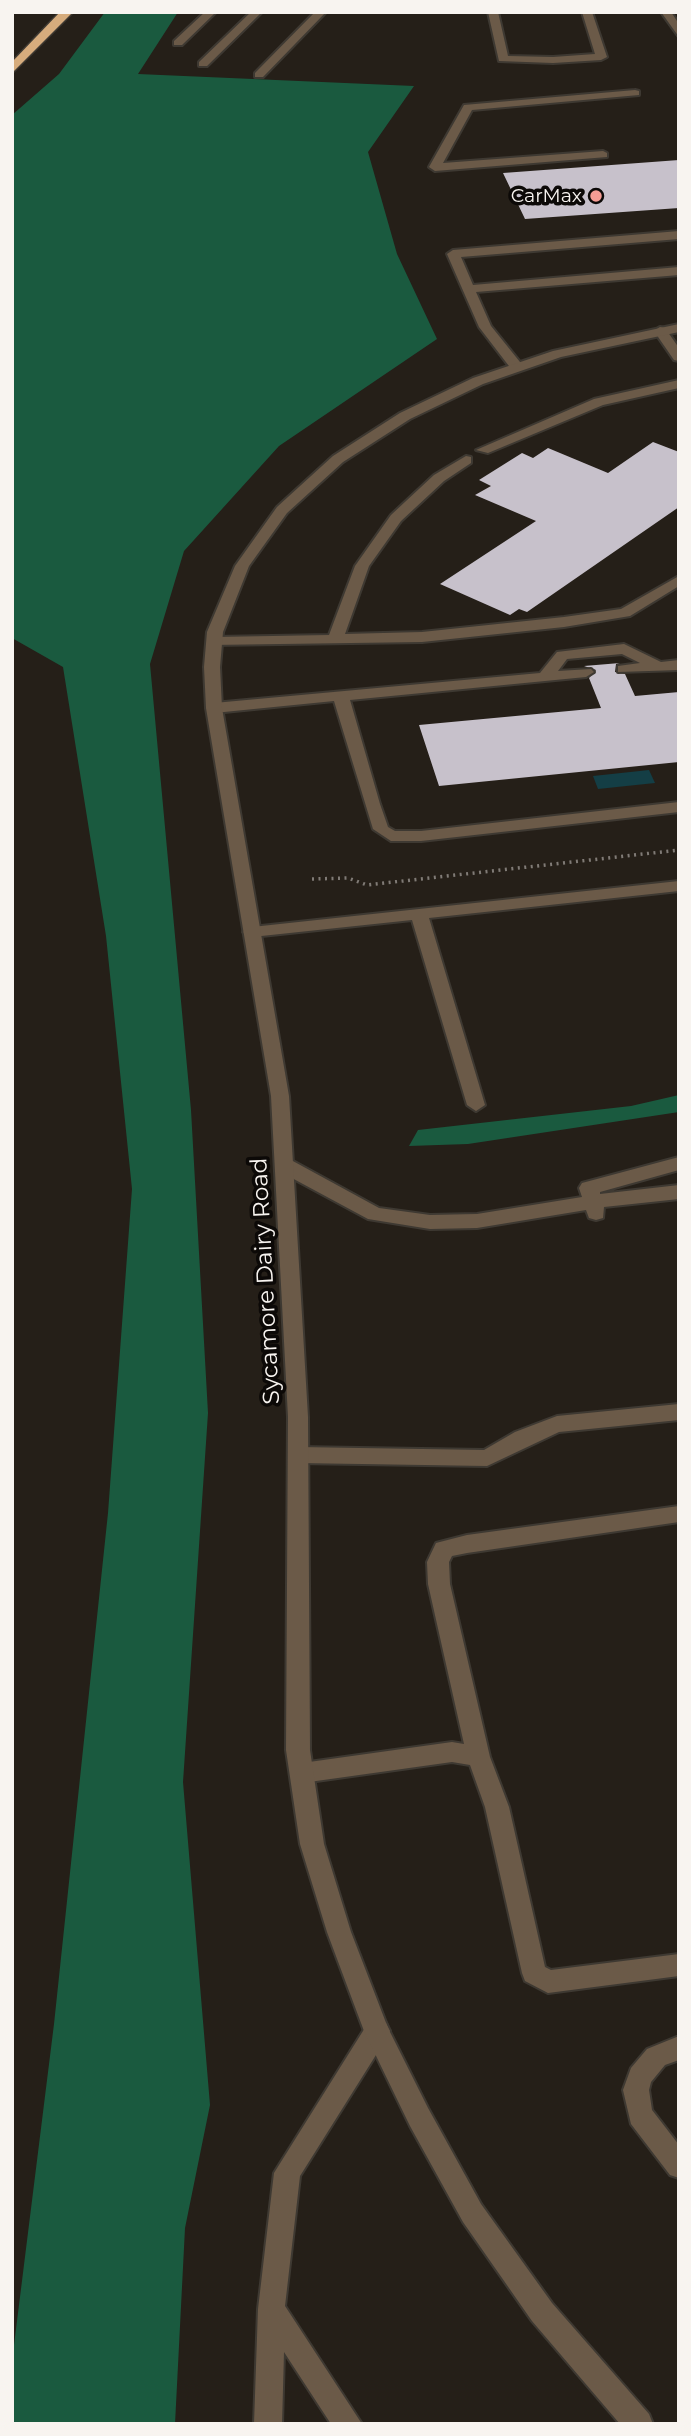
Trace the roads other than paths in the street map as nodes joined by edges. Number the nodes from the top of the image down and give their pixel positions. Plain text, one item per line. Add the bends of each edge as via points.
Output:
1 (67, 12) edge
2 (211, 12) edge
3 (257, 12) edge
4 (321, 12) edge
5 (493, 12) edge
6 (587, 12) edge
7 (666, 12) edge
8 (679, 34) edge
9 (178, 43) dead end
10 (203, 64) dead end
11 (12, 69) edge
12 (259, 75) dead end
13 (635, 93) dead end
14 (603, 155) dead end
15 (679, 235) edge
16 (679, 271) edge
17 (468, 289) junction
18 (669, 329) edge
19 (679, 357) edge
20 (517, 367) junction
21 (679, 384) edge
22 (483, 450) dead end
23 (466, 460) dead end
24 (679, 580) edge
25 (335, 640) junction
26 (215, 642) junction
27 (679, 665) edge
28 (659, 667) junction
29 (623, 669) dead end
30 (586, 673) dead end
31 (545, 677) junction
32 (341, 697) junction
33 (214, 708) junction
34 (679, 807) edge
35 (679, 886) edge
36 (419, 914) junction
37 (252, 932) junction
38 (476, 1105) dead end
39 (679, 1163) edge
40 (284, 1166) junction
41 (679, 1192) edge
42 (679, 1203) edge
43 (595, 1207) junction
44 (679, 1412) edge
45 (298, 1455) junction
46 (679, 1514) edge
47 (478, 1757) junction
48 (302, 1773) junction
49 (679, 1965) edge
50 (377, 2031) junction
51 (679, 2048) edge
52 (679, 2166) edge
53 (271, 2309) junction
54 (268, 2424) edge
55 (348, 2424) edge
56 (639, 2424) edge

1 - 11 highway
2 - 9 street
3 - 10 street
4 - 12 street
5 - 6 street via 503,60 553,60 601,57
7 - 8 street
13 - 14 street via 468,107 435,167
15 - 17 street via 453,254
16 - 17 street
17 - 20 street via 485,327
18 - 19 street
18 - 20 street, Sycamore Dairy Road
20 - 26 street, Sycamore Dairy Road via 405,416 338,459 309,484 282,510 242,566
21 - 22 street via 599,402
23 - 25 street via 396,518 362,566
24 - 25 street via 625,614 422,637
25 - 26 street
26 - 33 street, Sycamore Dairy Road
27 - 28 street
28 - 29 lane
28 - 31 street via 624,649 562,655
30 - 31 street
31 - 32 street
32 - 33 street
32 - 34 street via 372,804 381,829 391,836
33 - 37 street, Sycamore Dairy Road
35 - 36 street
36 - 37 street
36 - 38 street
37 - 40 street, Sycamore Dairy Road via 280,1096
39 - 43 street via 589,1188
40 - 43 street via 375,1213 430,1222
40 - 45 street, Sycamore Dairy Road
41 - 43 street
42 - 43 street
44 - 45 street via 557,1424 522,1437 487,1458
45 - 48 street, Sycamore Dairy Road via 298,1750
46 - 47 street via 444,1549 438,1562 439,1584
47 - 48 street via 452,1752
47 - 49 street via 496,1807 534,1973 548,1982
48 - 50 street, Sycamore Dairy Road via 312,1843 339,1932
50 - 53 street via 287,2172
50 - 56 street, Sycamore Dairy Road via 472,2213 542,2312
51 - 52 street via 656,2057 640,2076 636,2090 640,2115
53 - 54 street
53 - 55 street

